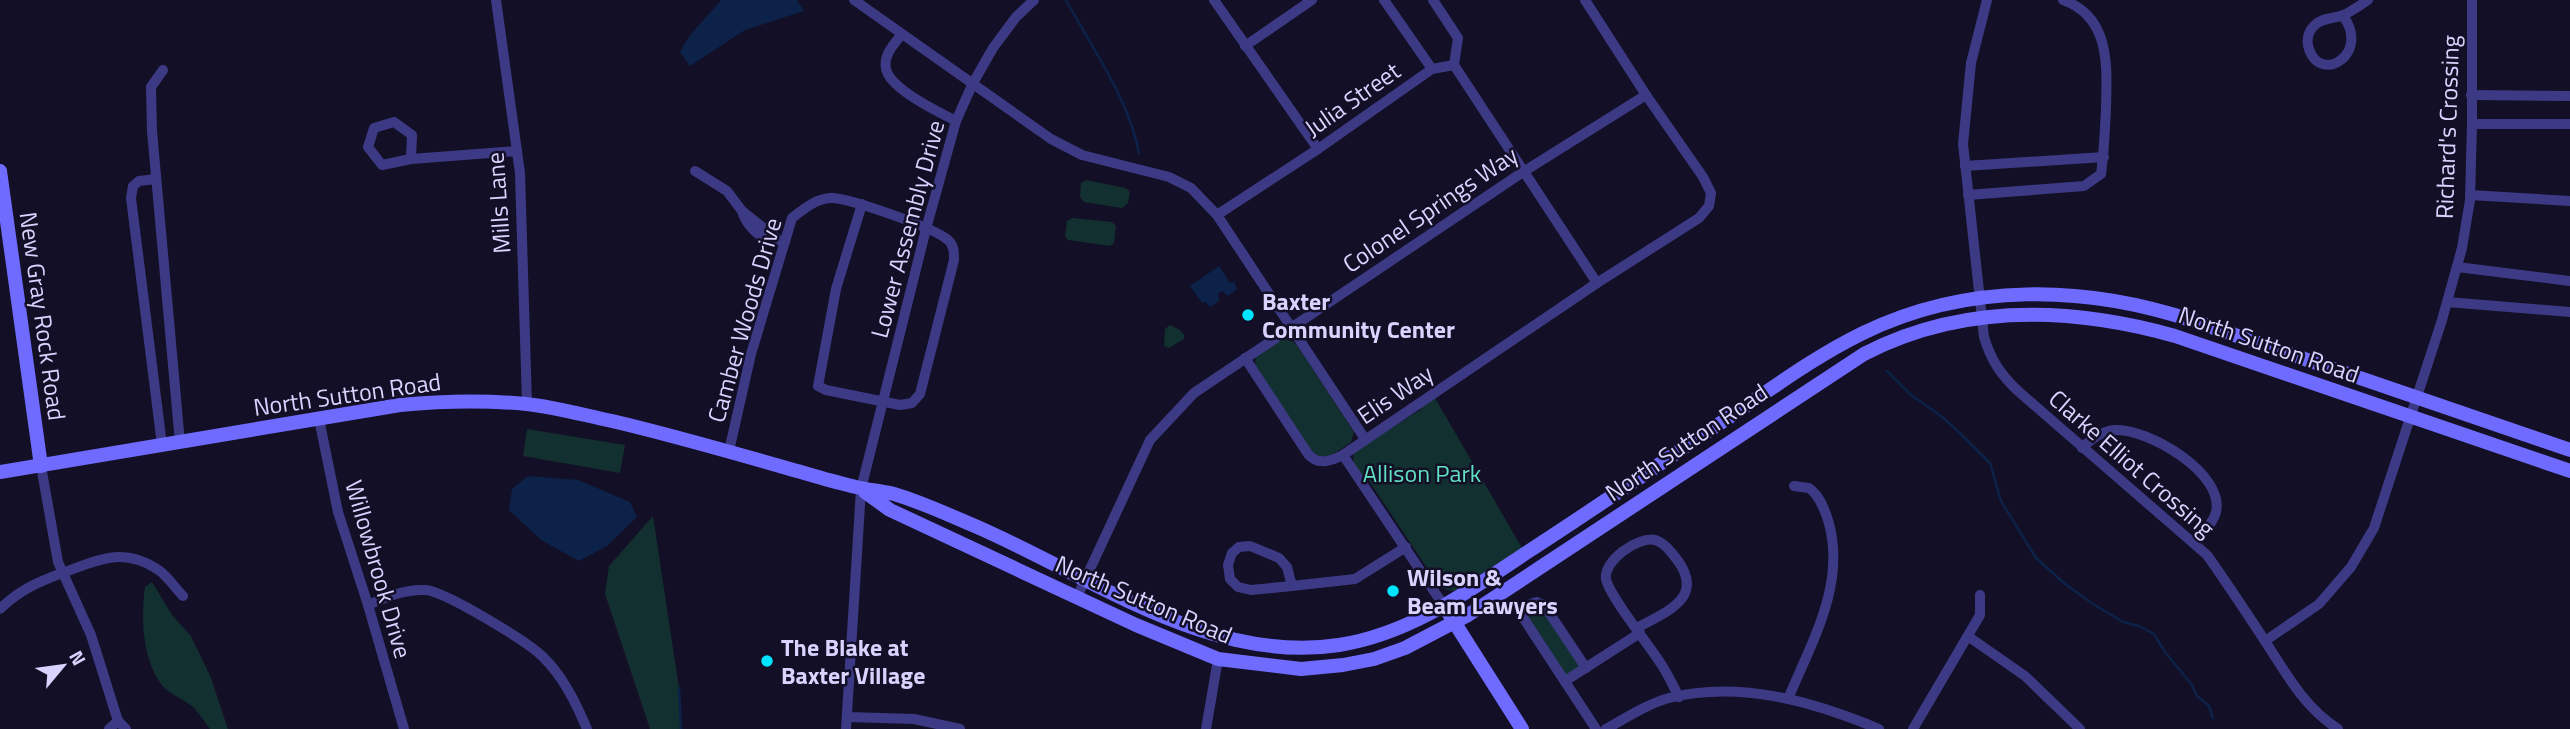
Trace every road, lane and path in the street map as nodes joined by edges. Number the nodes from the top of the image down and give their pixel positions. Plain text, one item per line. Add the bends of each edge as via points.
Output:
1 (496, 0) edge
2 (854, 0) edge
3 (1034, 0) edge
4 (1214, 0) edge
5 (1312, 0) edge
6 (1384, 0) edge
7 (1433, 0) edge
8 (1585, 0) edge
9 (1987, 0) edge
10 (2063, 0) edge
11 (2368, 0) edge
12 (2472, 0) edge
13 (2343, 16) junction
14 (901, 35) junction
15 (1245, 46) junction
16 (1454, 65) junction
17 (1432, 69) junction
18 (163, 70) dead end
19 (973, 83) junction
20 (1646, 94) junction
21 (2472, 95) junction
22 (2570, 96) edge
23 (956, 121) junction
24 (2473, 124) junction
25 (2570, 124) edge
26 (1318, 149) junction
27 (517, 151) junction
28 (2104, 157) junction
29 (411, 159) junction
30 (1965, 166) junction
31 (0, 171) edge
32 (695, 171) dead end
33 (1523, 172) junction
34 (156, 179) junction
35 (1968, 194) junction
36 (2470, 195) junction
37 (2570, 201) edge
38 (862, 204) junction
39 (1217, 215) junction
40 (926, 229) junction
41 (780, 240) junction
42 (2457, 267) junction
43 (2570, 281) edge
44 (1597, 284) junction
45 (1980, 297) junction
46 (2447, 302) junction
47 (2570, 313) edge
48 (1983, 316) junction
49 (1291, 327) junction
50 (1245, 358) junction
51 (2416, 397) junction
52 (884, 401) junction
53 (527, 404) junction
54 (2409, 416) junction
55 (325, 418) junction
56 (1365, 439) junction
57 (180, 443) junction
58 (162, 445) junction
59 (2082, 448) junction
60 (2570, 450) edge
61 (729, 451) junction
62 (1343, 455) junction
63 (41, 466) junction
64 (2570, 471) edge
65 (0, 472) edge
66 (1794, 486) dead end
67 (862, 489) junction
68 (2194, 542) junction
69 (1406, 547) junction
70 (62, 573) junction
71 (1086, 579) junction
72 (1292, 586) junction
73 (1980, 595) dead end
74 (183, 596) dead end
75 (1077, 597) junction
76 (368, 605) junction
77 (1444, 606) junction
78 (0, 609) edge
79 (1455, 623) junction
80 (1638, 631) junction
81 (1969, 637) junction
82 (2265, 641) junction
83 (1218, 659) junction
84 (1586, 668) junction
85 (1564, 681) junction
86 (1679, 696) junction
87 (1788, 699) junction
88 (847, 717) junction
89 (118, 721) junction
90 (108, 729) edge
91 (127, 729) edge
92 (404, 729) edge
93 (587, 729) edge
94 (846, 729) edge
95 (960, 729) edge
96 (1206, 729) edge
97 (1522, 729) edge
98 (1596, 729) edge
99 (1606, 729) edge
100 (1879, 729) edge
101 (1913, 729) edge
102 (2080, 729) edge
103 (2338, 729) edge

1 - 27 street, Mills Lane
2 - 14 street
3 - 19 street, Lower Assembly Drive via 993,48
4 - 15 street
5 - 15 street
6 - 17 street
7 - 16 street via 1458,38
8 - 20 street
9 - 30 street, Clarke Elliot Crossing via 1971,63
10 - 28 street via 2087,15 2103,41 2107,60
11 - 13 street
12 - 21 street, Richard's Crossing
13 - 13 street via 2317,22 2309,32 2307,45 2321,64 2343,60 2351,50 2353,38
14 - 19 street
14 - 23 street via 887,55 891,80
15 - 26 street
16 - 17 street, Julia Street
16 - 33 street
17 - 26 street, Julia Street
18 - 34 street via 152,87
19 - 23 street, Lower Assembly Drive
19 - 39 street via 1051,139 1082,155 1169,177 1191,188
20 - 33 street, Colonel Springs Way
20 - 44 street, Elis Way via 1703,177 1711,193 1709,206 1699,218
21 - 22 street
21 - 24 street, Richard's Crossing
23 - 40 street, Lower Assembly Drive
24 - 25 street
24 - 36 street, Richard's Crossing
26 - 39 street, Julia Street
27 - 29 street
27 - 53 street, Mills Lane
28 - 30 street
28 - 35 street via 2101,174 2084,186
29 - 29 street via 412,135 394,122 374,128 368,147 382,165
30 - 35 street, Clarke Elliot Crossing
31 - 63 main road, New Gray Rock Road
32 - 41 street via 727,191 754,226
33 - 44 street
33 - 49 street, Colonel Springs Way
34 - 57 street
34 - 58 street via 139,181 131,198
35 - 45 street, Clarke Elliot Crossing
36 - 37 street
36 - 42 street, Richard's Crossing
38 - 40 street, Camber Woods Drive
38 - 41 street, Camber Woods Drive via 830,198 810,204 792,218
38 - 52 street, Camber Woods Drive via 836,289 817,382 826,390
39 - 49 street
40 - 52 street, Lower Assembly Drive
40 - 52 street, Camber Woods Drive via 948,239 954,260 920,394 905,405
41 - 61 street, Camber Woods Drive
42 - 43 street
42 - 46 street, Richard's Crossing
44 - 56 street, Elis Way
45 - 48 street, Clarke Elliot Crossing
45 - 51 main road, North Sutton Road via 2071,294 2133,303
45 - 77 main road, North Sutton Road via 1881,325 1817,358
46 - 47 street
46 - 51 street, Richard's Crossing
48 - 54 main road, North Sutton Road via 2046,313 2140,326
48 - 59 street, Clarke Elliot Crossing via 1990,356 2001,375
48 - 79 main road, North Sutton Road via 1919,332 1864,354
49 - 50 street, Colonel Springs Way
49 - 56 street
50 - 62 street, Elis Way via 1311,458 1328,461
50 - 71 street, Colonel Springs Way via 1194,393 1150,440
51 - 54 street, Richard's Crossing
51 - 60 main road, North Sutton Road
52 - 67 street, Lower Assembly Drive
53 - 55 main road, North Sutton Road via 431,402
53 - 61 main road, North Sutton Road
54 - 64 main road, North Sutton Road
54 - 82 street, Richard's Crossing via 2374,528 2351,567 2319,604
55 - 57 main road, North Sutton Road
55 - 76 street, Willowbrook Drive via 338,512
56 - 62 street, Elis Way
57 - 58 main road, North Sutton Road
58 - 63 main road, North Sutton Road
59 - 68 street, Clarke Elliot Crossing
59 - 68 street via 2099,435 2119,430 2167,446 2186,459 2209,486 2217,506 2210,524
61 - 67 main road, North Sutton Road
62 - 69 street
63 - 65 main road, North Sutton Road
63 - 70 street
66 - 87 street via 1809,488 1820,501 1832,534 1835,563 1828,603
67 - 71 main road, North Sutton Road via 893,494 976,527
67 - 75 main road, North Sutton Road via 890,510
67 - 88 street, Lower Assembly Drive
68 - 82 street, Clarke Elliot Crossing
69 - 72 street via 1355,579
69 - 77 street
70 - 74 street via 114,556 159,569
70 - 78 street via 33,584
70 - 89 street via 91,635
71 - 75 street, Colonel Springs Way
71 - 77 main road, North Sutton Road via 1210,634 1276,647 1358,641
72 - 72 street via 1238,587 1230,579 1232,553 1250,546 1279,558
73 - 81 street via 1980,615
75 - 83 main road, North Sutton Road
76 - 92 street, Willowbrook Drive
76 - 93 street via 400,592 427,590 456,600 542,656 573,695
77 - 79 main road
79 - 83 main road, North Sutton Road via 1405,648 1343,665 1294,668
79 - 97 main road
80 - 80 street via 1606,582 1606,571 1614,558 1653,539 1683,568 1687,588 1681,602
80 - 84 street
80 - 86 street
81 - 101 street
81 - 102 street via 2025,676
82 - 103 street, Clarke Elliot Crossing via 2310,708
83 - 96 street
84 - 85 street
84 - 85 street via 1547,608 1533,603 1525,610 1524,619
85 - 98 street
86 - 87 street via 1737,692
86 - 99 street via 1645,707
87 - 100 street
88 - 94 street, Lower Assembly Drive
88 - 95 street via 914,719
89 - 90 street
89 - 91 street

